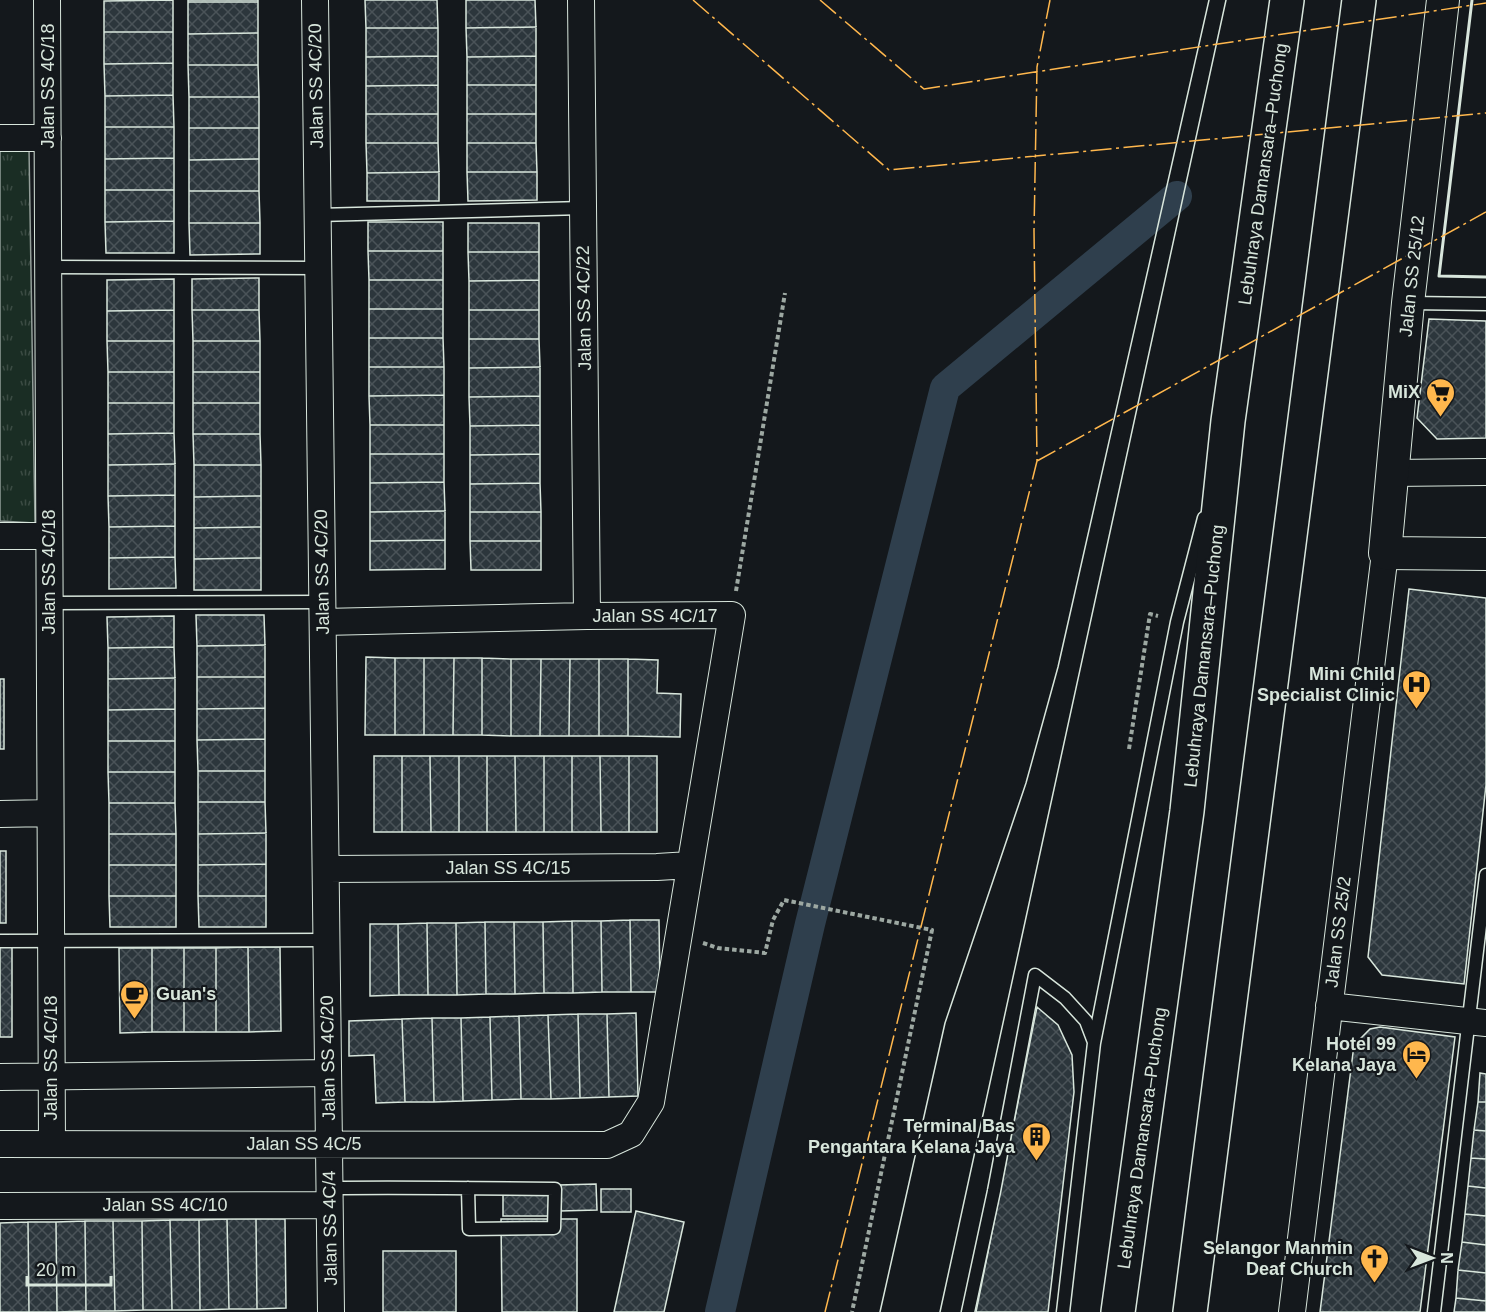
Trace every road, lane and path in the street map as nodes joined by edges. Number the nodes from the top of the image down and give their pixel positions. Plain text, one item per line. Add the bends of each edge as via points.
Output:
1 (47, 0) edge
2 (315, 0) edge
3 (581, 0) edge
4 (1287, 0) edge
5 (1359, 0) edge
6 (1443, 0) edge
7 (0, 138) edge
8 (48, 138) junction
9 (583, 208) junction
10 (318, 215) junction
11 (48, 267) junction
12 (319, 268) junction
13 (785, 293) dead end
14 (1408, 303) junction
15 (1486, 304) edge
16 (1228, 421) junction
17 (1486, 472) edge
18 (1391, 473) junction
19 (0, 536) edge
20 (49, 536) junction
21 (1385, 553) junction
22 (1486, 554) edge
23 (49, 603) junction
24 (323, 612) junction
25 (732, 615) junction
26 (587, 616) junction
27 (50, 813) junction
28 (0, 814) edge
29 (697, 822) junction
30 (690, 865) junction
31 (657, 867) junction
32 (326, 869) junction
33 (1486, 875) edge
34 (678, 935) junction
35 (327, 940) junction
36 (0, 941) edge
37 (51, 941) junction
38 (1329, 1006) junction
39 (1477, 1022) edge
40 (1094, 1043) junction
41 (328, 1073) junction
42 (51, 1076) junction
43 (0, 1077) edge
44 (329, 1143) junction
45 (0, 1144) edge
46 (52, 1144) junction
47 (468, 1188) junction
48 (329, 1197) junction
49 (0, 1206) edge
50 (331, 1312) edge
51 (852, 1312) edge
52 (968, 1312) edge
53 (1063, 1312) edge
54 (1118, 1312) edge
55 (1190, 1312) edge
56 (1292, 1312) edge
57 (1434, 1312) edge

1 - 8 street, Jalan SS 4C/18
2 - 10 street, Jalan SS 4C/20
3 - 9 street, Jalan SS 4C/22
4 - 16 highway, Lebuhraya Damansara–Puchong
5 - 55 highway
6 - 14 street, Jalan SS 25/12
7 - 8 street
8 - 11 street, Jalan SS 4C/18
9 - 10 lane
9 - 26 street, Jalan SS 4C/22
10 - 12 street, Jalan SS 4C/20
11 - 12 lane
11 - 20 street, Jalan SS 4C/18
12 - 24 street, Jalan SS 4C/20
13 - 25 path, Jalan SS 4C/17
14 - 15 lane
14 - 18 street, Jalan SS 25/12
16 - 40 lane via 1177,622
16 - 54 highway, Lebuhraya Damansara–Puchong via 1187,811
17 - 18 street
18 - 21 street, Jalan SS 25/12
19 - 20 street
20 - 23 street, Jalan SS 4C/18
21 - 22 street
21 - 38 street, Jalan SS 25/2
23 - 24 lane
23 - 27 street, Jalan SS 4C/18
24 - 26 street, Jalan SS 4C/17
24 - 32 street, Jalan SS 4C/20
25 - 26 street, Jalan SS 4C/17
25 - 29 street
27 - 28 street
27 - 37 street, Jalan SS 4C/18
29 - 30 street
29 - 31 street
30 - 31 street, Jalan SS 4C/15
30 - 34 street
31 - 32 street, Jalan SS 4C/15
32 - 35 street, Jalan SS 4C/20
33 - 39 lane
34 - 44 street, Jalan SS 4C/5 via 651,1102 631,1134 607,1145
34 - 51 path via 718,948 765,953 773,920 784,900 932,930
35 - 37 lane
35 - 41 street, Jalan SS 4C/20
36 - 37 lane
37 - 42 street, Jalan SS 4C/18
38 - 39 street
38 - 56 street, Jalan SS 25/2
39 - 57 lane
40 - 52 lane via 1086,1021 1065,998 1035,975
40 - 53 lane
41 - 42 street
41 - 44 street, Jalan SS 4C/20
42 - 43 street
42 - 46 street, Jalan SS 4C/18
44 - 46 street, Jalan SS 4C/5
44 - 48 street, Jalan SS 4C/4
45 - 46 street, Jalan SS 4C/5
47 - 47 lane, Jalan SS 4C/10 via 555,1189 554,1228 469,1229
47 - 48 lane, Jalan SS 4C/10
48 - 49 street, Jalan SS 4C/10
48 - 50 street, Jalan SS 4C/4

